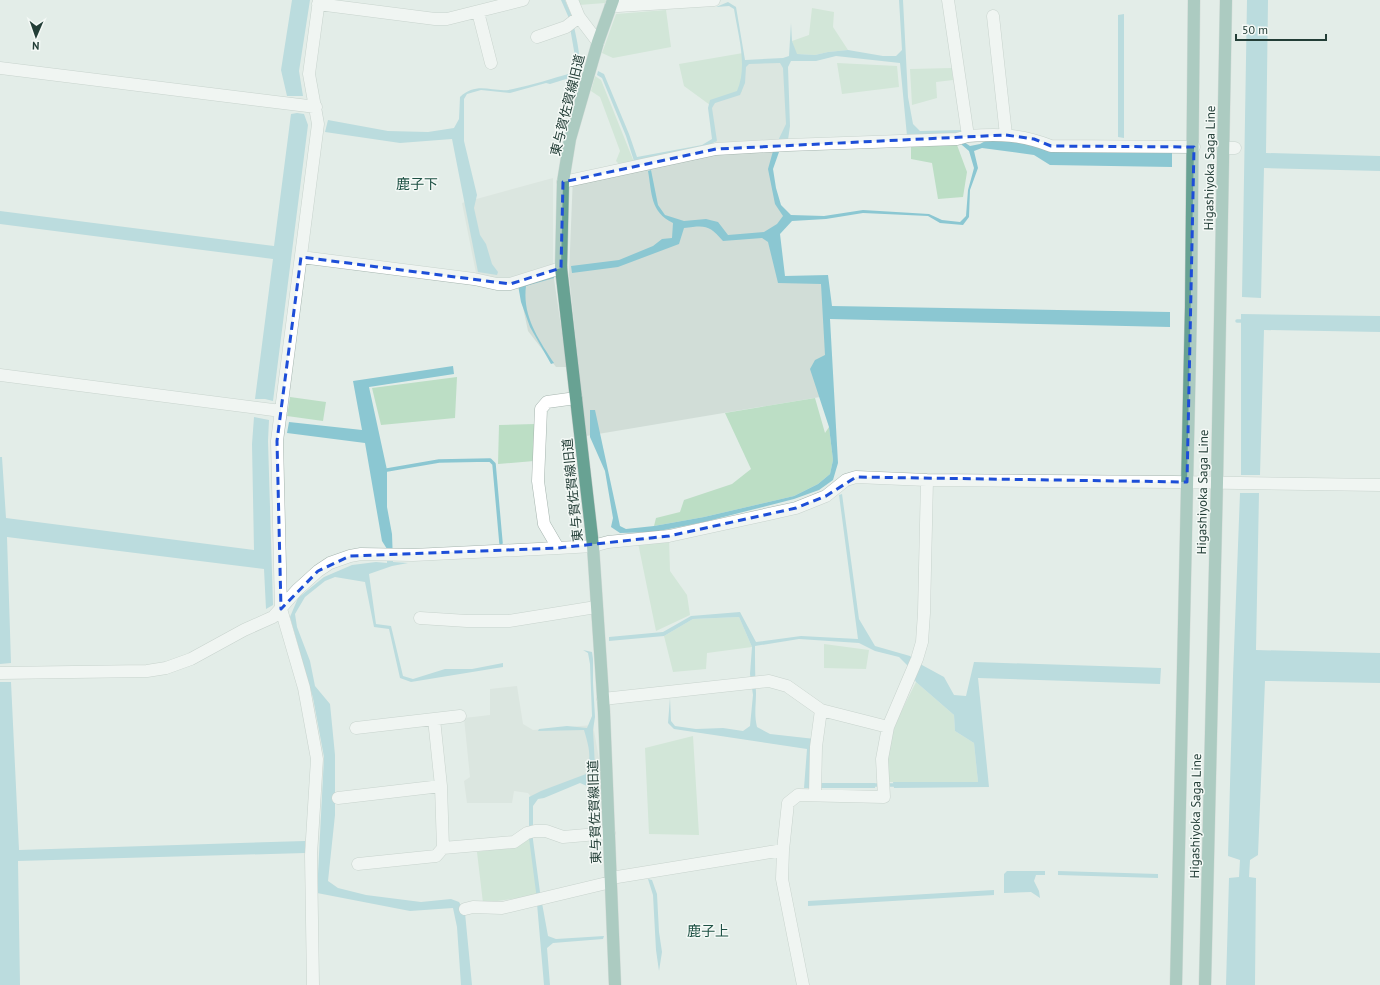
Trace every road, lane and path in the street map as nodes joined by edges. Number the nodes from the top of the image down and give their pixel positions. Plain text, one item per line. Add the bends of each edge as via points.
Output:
1 (522, 0) edge
2 (572, 0) edge
3 (714, 0) edge
4 (948, 0) edge
5 (1194, 0) edge
6 (1226, 0) edge
7 (318, 2) edge
8 (612, 2) edge
9 (478, 12) junction
10 (994, 16) dead end
11 (577, 18) junction
12 (537, 37) dead end
13 (598, 42) junction
14 (491, 63) dead end
15 (0, 68) edge
16 (316, 106) junction
17 (1006, 135) junction
18 (963, 138) junction
19 (1194, 147) junction
20 (563, 182) junction
21 (301, 257) junction
22 (561, 268) junction
23 (0, 375) edge
24 (576, 398) junction
25 (281, 411) junction
26 (927, 480) junction
27 (1187, 482) junction
28 (1217, 482) junction
29 (1380, 485) edge
30 (592, 546) junction
31 (558, 548) junction
32 (596, 607) junction
33 (281, 609) junction
34 (420, 618) dead end
35 (0, 673) edge
36 (603, 699) junction
37 (821, 710) junction
38 (460, 716) dead end
39 (434, 719) junction
40 (888, 727) junction
41 (356, 728) dead end
42 (441, 786) junction
43 (815, 789) junction
44 (338, 798) dead end
45 (609, 833) junction
46 (443, 848) junction
47 (783, 850) junction
48 (358, 864) dead end
49 (611, 880) junction
50 (465, 909) dead end
51 (313, 985) edge
52 (615, 985) edge
53 (803, 985) edge
54 (1176, 985) edge
55 (1205, 985) edge

1 - 9 street
2 - 11 street
3 - 8 street via 618,6
4 - 18 street
5 - 19 main road, Higashiyoka Saga Line
6 - 28 main road, Higashiyoka Saga Line via 1229,148
7 - 9 street via 447,20
7 - 16 street via 309,74
8 - 13 main road, 東与賀佐賀線旧道
9 - 14 street
10 - 17 street
11 - 12 street via 566,27
11 - 13 street
13 - 20 main road, 東与賀佐賀線旧道 via 570,139
15 - 16 street
16 - 21 street via 318,124
17 - 18 street
17 - 19 street via 1034,139 1050,146
18 - 20 street via 716,149
19 - 27 main road, Higashiyoka Saga Line
20 - 22 main road, 東与賀佐賀線旧道
21 - 22 street via 497,284 510,284
21 - 25 street
22 - 24 main road, 東与賀佐賀線旧道
23 - 25 street
24 - 30 main road, 東与賀佐賀線旧道
24 - 31 street via 547,402 541,408 538,481 544,524
25 - 33 street via 277,441
26 - 27 street
26 - 30 street via 856,477 846,480 826,496 796,508 669,536
26 - 40 street via 922,642
27 - 28 street
27 - 54 main road, Higashiyoka Saga Line
28 - 29 street
28 - 55 main road, Higashiyoka Saga Line
30 - 31 street
30 - 32 main road, 東与賀佐賀線旧道
31 - 33 street via 350,556 330,563 318,571
32 - 34 street via 509,621
32 - 36 main road, 東与賀佐賀線旧道
33 - 35 street via 273,617 191,659 166,668 147,671
33 - 51 street via 304,688 316,759 311,855
36 - 37 street via 770,681 787,686
36 - 45 main road, 東与賀佐賀線旧道
37 - 40 street
37 - 43 street via 816,747
38 - 39 street
39 - 41 street
39 - 42 street
40 - 43 street via 882,759 884,797
42 - 44 street
42 - 46 street
43 - 47 street via 798,794 788,803
45 - 46 street via 563,837 546,831 531,832 514,842
45 - 49 main road, 東与賀佐賀線旧道
46 - 48 street via 436,856
47 - 49 street
47 - 53 street via 782,879
49 - 50 street via 502,908
49 - 52 main road, 東与賀佐賀線旧道

